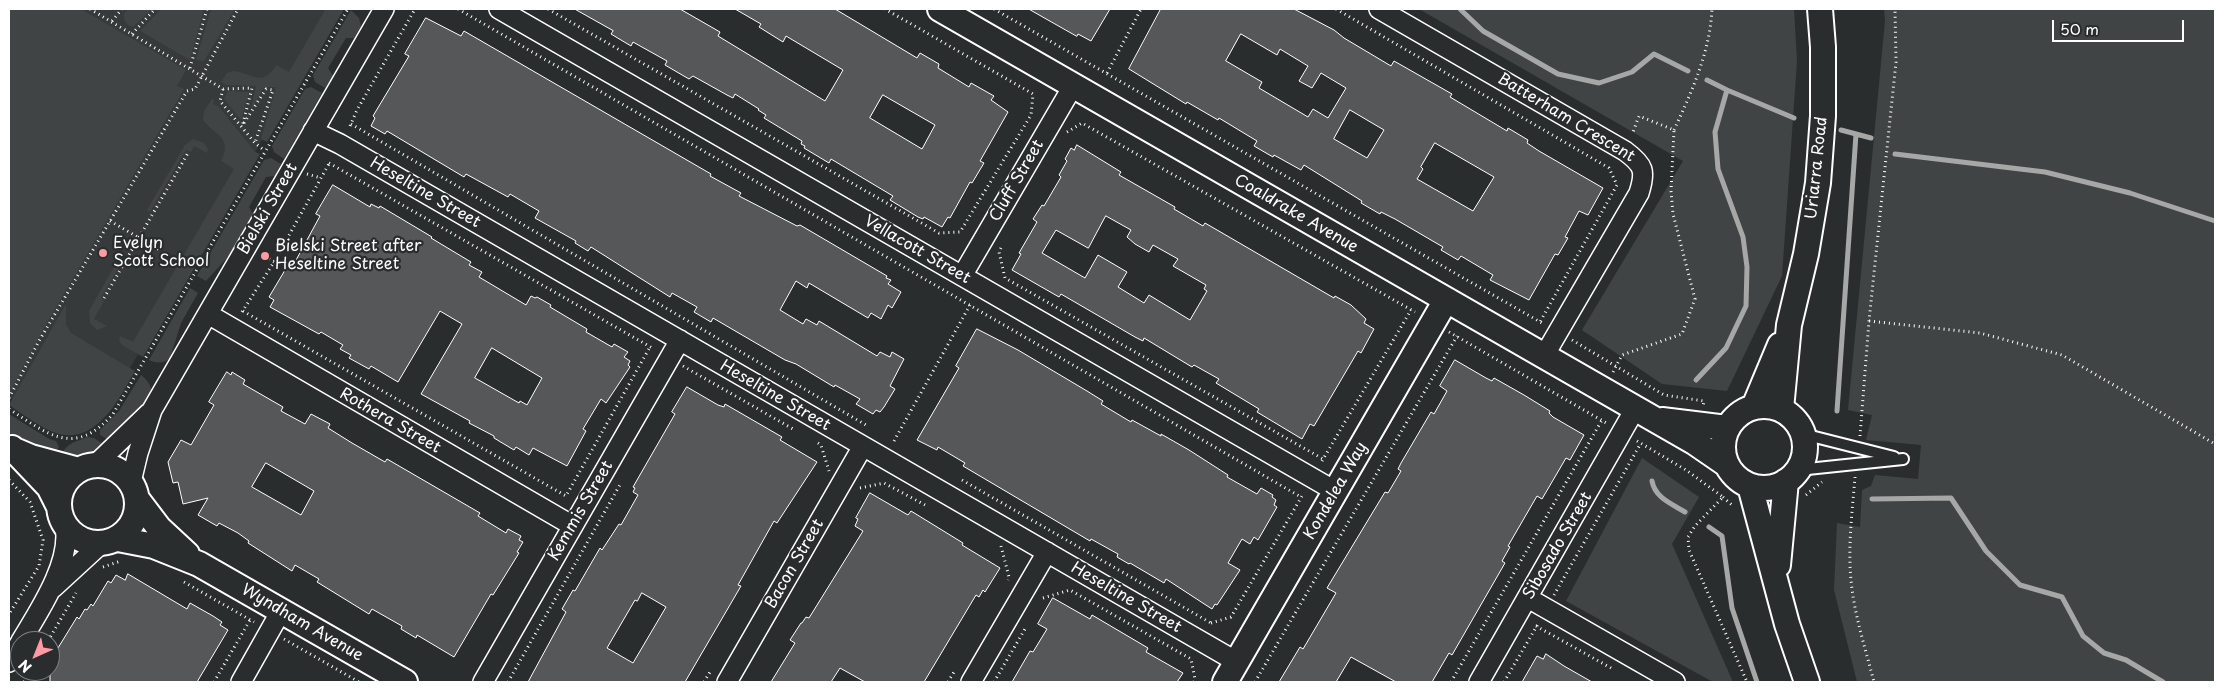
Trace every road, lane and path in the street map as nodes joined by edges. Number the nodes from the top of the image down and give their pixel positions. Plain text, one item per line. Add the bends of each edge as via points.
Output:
1 (122, 9) edge
2 (155, 9) edge
3 (207, 9) edge
4 (238, 9) edge
5 (348, 9) edge
6 (384, 9) edge
7 (415, 9) edge
8 (458, 9) edge
9 (500, 9) edge
10 (548, 9) edge
11 (885, 9) edge
12 (940, 9) edge
13 (994, 9) edge
14 (1140, 9) edge
15 (1336, 9) edge
16 (1379, 9) edge
17 (1712, 9) edge
18 (1820, 9) edge
19 (1895, 9) edge
20 (93, 10) edge
21 (112, 22) junction
22 (132, 34) junction
23 (190, 68) junction
24 (1107, 73) junction
25 (202, 76) junction
26 (1073, 86) junction
27 (223, 89) junction
28 (351, 124) junction
29 (242, 127) junction
30 (1674, 130) junction
31 (313, 131) junction
32 (1063, 135) dead end
33 (255, 143) junction
34 (340, 144) junction
35 (265, 151) junction
36 (1625, 151) junction
37 (188, 153) dead end
38 (329, 163) junction
39 (302, 172) dead end
40 (321, 178) junction
41 (110, 221) junction
42 (139, 238) junction
43 (1004, 243) dead end
44 (160, 250) dead end
45 (265, 256) dead end
46 (274, 262) junction
47 (962, 276) junction
48 (104, 298) dead end
49 (1446, 300) junction
50 (970, 305) junction
51 (243, 311) junction
52 (208, 314) junction
53 (238, 319) dead end
54 (1869, 321) junction
55 (1433, 322) junction
56 (1540, 322) junction
57 (1789, 325) junction
58 (1558, 332) junction
59 (1457, 336) junction
60 (680, 340) junction
61 (650, 347) junction
62 (1544, 356) junction
63 (1622, 356) dead end
64 (670, 358) junction
65 (686, 368) junction
66 (681, 376) dead end
67 (9, 398) edge
68 (1704, 401) dead end
69 (1754, 407) junction
70 (9, 409) edge
71 (152, 410) junction
72 (1781, 410) junction
73 (1644, 414) junction
74 (1602, 420) junction
75 (868, 426) dead end
76 (1727, 428) junction
77 (796, 430) dead end
78 (1861, 431) dead end
79 (1622, 432) junction
80 (1803, 434) junction
81 (813, 440) dead end
82 (1641, 443) junction
83 (2215, 444) edge
84 (821, 445) dead end
85 (863, 446) junction
86 (902, 446) dead end
87 (10, 447) edge
88 (1323, 459) dead end
89 (1726, 464) junction
90 (87, 467) junction
91 (953, 475) dead end
92 (1792, 476) junction
93 (623, 478) dead end
94 (9, 480) edge
95 (1847, 480) dead end
96 (1830, 481) dead end
97 (1750, 486) junction
98 (857, 489) dead end
99 (134, 491) junction
100 (1336, 491) junction
101 (1301, 497) dead end
102 (1804, 501) dead end
103 (934, 510) dead end
104 (62, 516) junction
105 (573, 526) junction
106 (993, 541) dead end
107 (114, 547) junction
108 (1046, 552) junction
109 (199, 564) junction
110 (97, 570) dead end
111 (1776, 579) junction
112 (1005, 585) dead end
113 (52, 588) junction
114 (78, 589) dead end
115 (1528, 598) junction
116 (1039, 605) dead end
117 (1546, 609) junction
118 (281, 611) junction
119 (9, 614) edge
120 (1231, 617) dead end
121 (250, 620) dead end
122 (1029, 622) dead end
123 (1536, 626) junction
124 (27, 631) edge
125 (54, 631) edge
126 (958, 666) dead end
127 (1231, 672) edge
128 (1619, 673) dead end
129 (214, 682) edge
130 (241, 682) edge
131 (405, 682) edge
132 (483, 682) edge
133 (508, 682) edge
134 (727, 682) edge
135 (948, 682) edge
136 (971, 682) edge
137 (994, 682) edge
138 (1194, 682) edge
139 (1255, 682) edge
140 (1451, 682) edge
141 (1479, 682) edge
142 (1504, 682) edge
143 (1675, 682) edge
144 (1747, 682) edge
145 (1807, 682) edge
146 (1874, 682) edge

1 - 21 path
2 - 22 path
3 - 23 path
4 - 25 path
5 - 35 path
6 - 31 street, Bielski Street
7 - 28 path
8 - 50 path
9 - 47 street, Vellacott Street
10 - 11 path via 939,234 960,232 1031,115 1033,94
12 - 26 street, Coaldrake Avenue
13 - 24 path
14 - 24 path
15 - 56 path via 1610,168 1617,185
16 - 36 street, Batterham Crescent
17 - 30 path via 1711,33 1695,84
18 - 57 street, Uriarra Road via 1823,116 1818,183
19 - 54 path via 1896,62
20 - 21 path
21 - 22 path
22 - 23 path
23 - 25 path
24 - 56 path
25 - 27 path
25 - 41 path via 195,89 187,91
26 - 47 street, Cluff Street
26 - 49 street, Coaldrake Avenue
27 - 29 path via 220,101
27 - 29 path via 252,88
28 - 34 path
28 - 75 path
29 - 33 path
29 - 33 path via 266,89 273,90
30 - 36 path via 1639,116
30 - 63 path via 1673,214 1695,299 1682,334
31 - 34 street, Heseltine Street
31 - 52 street, Bielski Street
32 - 55 path via 1082,123
33 - 35 path
34 - 38 path
34 - 60 street, Heseltine Street
35 - 70 path via 110,417 91,432 66,439 49,434
36 - 58 street, Batterham Crescent via 1639,161 1644,179
37 - 42 path
38 - 40 path
38 - 61 path
39 - 40 path
40 - 46 path
41 - 42 path
41 - 67 path
42 - 44 path
42 - 48 path
43 - 88 path via 999,252 1005,278
45 - 46 path
46 - 51 path
47 - 100 street, Vellacott Street
49 - 55 street, Kondelea Way
49 - 62 street, Coaldrake Avenue
50 - 86 path via 894,441
50 - 101 path
51 - 53 path
51 - 61 path via 566,496
52 - 71 street, Bielski Street
52 - 105 street, Rothera Street
54 - 78 path
54 - 83 path via 1980,333 2062,354
55 - 59 path
55 - 100 street, Kondelea Way
56 - 58 path
57 - 69 street, Uriarra Road
57 - 72 street, Uriarra Road
58 - 62 street, Batterham Crescent
58 - 68 path via 1664,395
59 - 74 path
59 - 139 path
60 - 64 street, Kemmis Street
60 - 85 street, Heseltine Street
61 - 64 path
62 - 73 street, Coaldrake Avenue
64 - 65 path
64 - 105 street, Kemmis Street
65 - 66 path
65 - 77 path
69 - 72 street via 1768,406
69 - 76 street via 1743,411
71 - 90 street, Bielski Street
71 - 99 street, Bielski Street via 138,453
72 - 80 street via 1791,416
73 - 76 street, Coaldrake Avenue
73 - 79 street, Sibosado Street
73 - 89 street, Coaldrake Avenue
74 - 79 path
74 - 140 path
76 - 89 street via 1723,440
79 - 82 path
79 - 115 street, Sibosado Street
80 - 92 street via 1803,459
80 - 92 lane via 1903,459
81 - 84 path
82 - 117 path
82 - 144 path via 1723,497 1695,526 1688,537 1689,550
85 - 108 street, Heseltine Street
85 - 134 street, Bacon Street
87 - 90 street via 31,457
87 - 104 street via 49,487
89 - 97 street via 1732,473
90 - 99 street via 115,469
90 - 104 street via 70,476 63,485 60,495
91 - 120 path via 1211,623
92 - 97 street via 1775,486
92 - 111 street
93 - 133 path
94 - 119 path via 30,502 43,540 39,566
95 - 146 path via 1855,479 1850,552 1852,587
96 - 102 path via 1821,482 1806,494
97 - 111 street
98 - 103 path via 884,483
99 - 107 street via 137,511 134,522
99 - 109 street, Wyndham Avenue via 166,535
100 - 127 street, Kondelea Way
104 - 107 street via 72,534 81,540
104 - 113 street via 67,535
105 - 132 street, Kemmis Street
106 - 112 path via 1001,546 1009,577
107 - 109 street, Wyndham Avenue via 154,546
107 - 110 path
107 - 113 street
108 - 127 street, Heseltine Street
108 - 136 street
109 - 118 street, Wyndham Avenue
111 - 145 street
113 - 124 street
114 - 125 path
115 - 117 street
115 - 141 street, Sibosado Street
116 - 138 path via 1044,596 1070,590 1191,659
117 - 123 path
117 - 143 street
118 - 130 street
118 - 131 street, Wyndham Avenue
121 - 129 path
122 - 137 path
123 - 128 path
123 - 142 path
126 - 135 path

